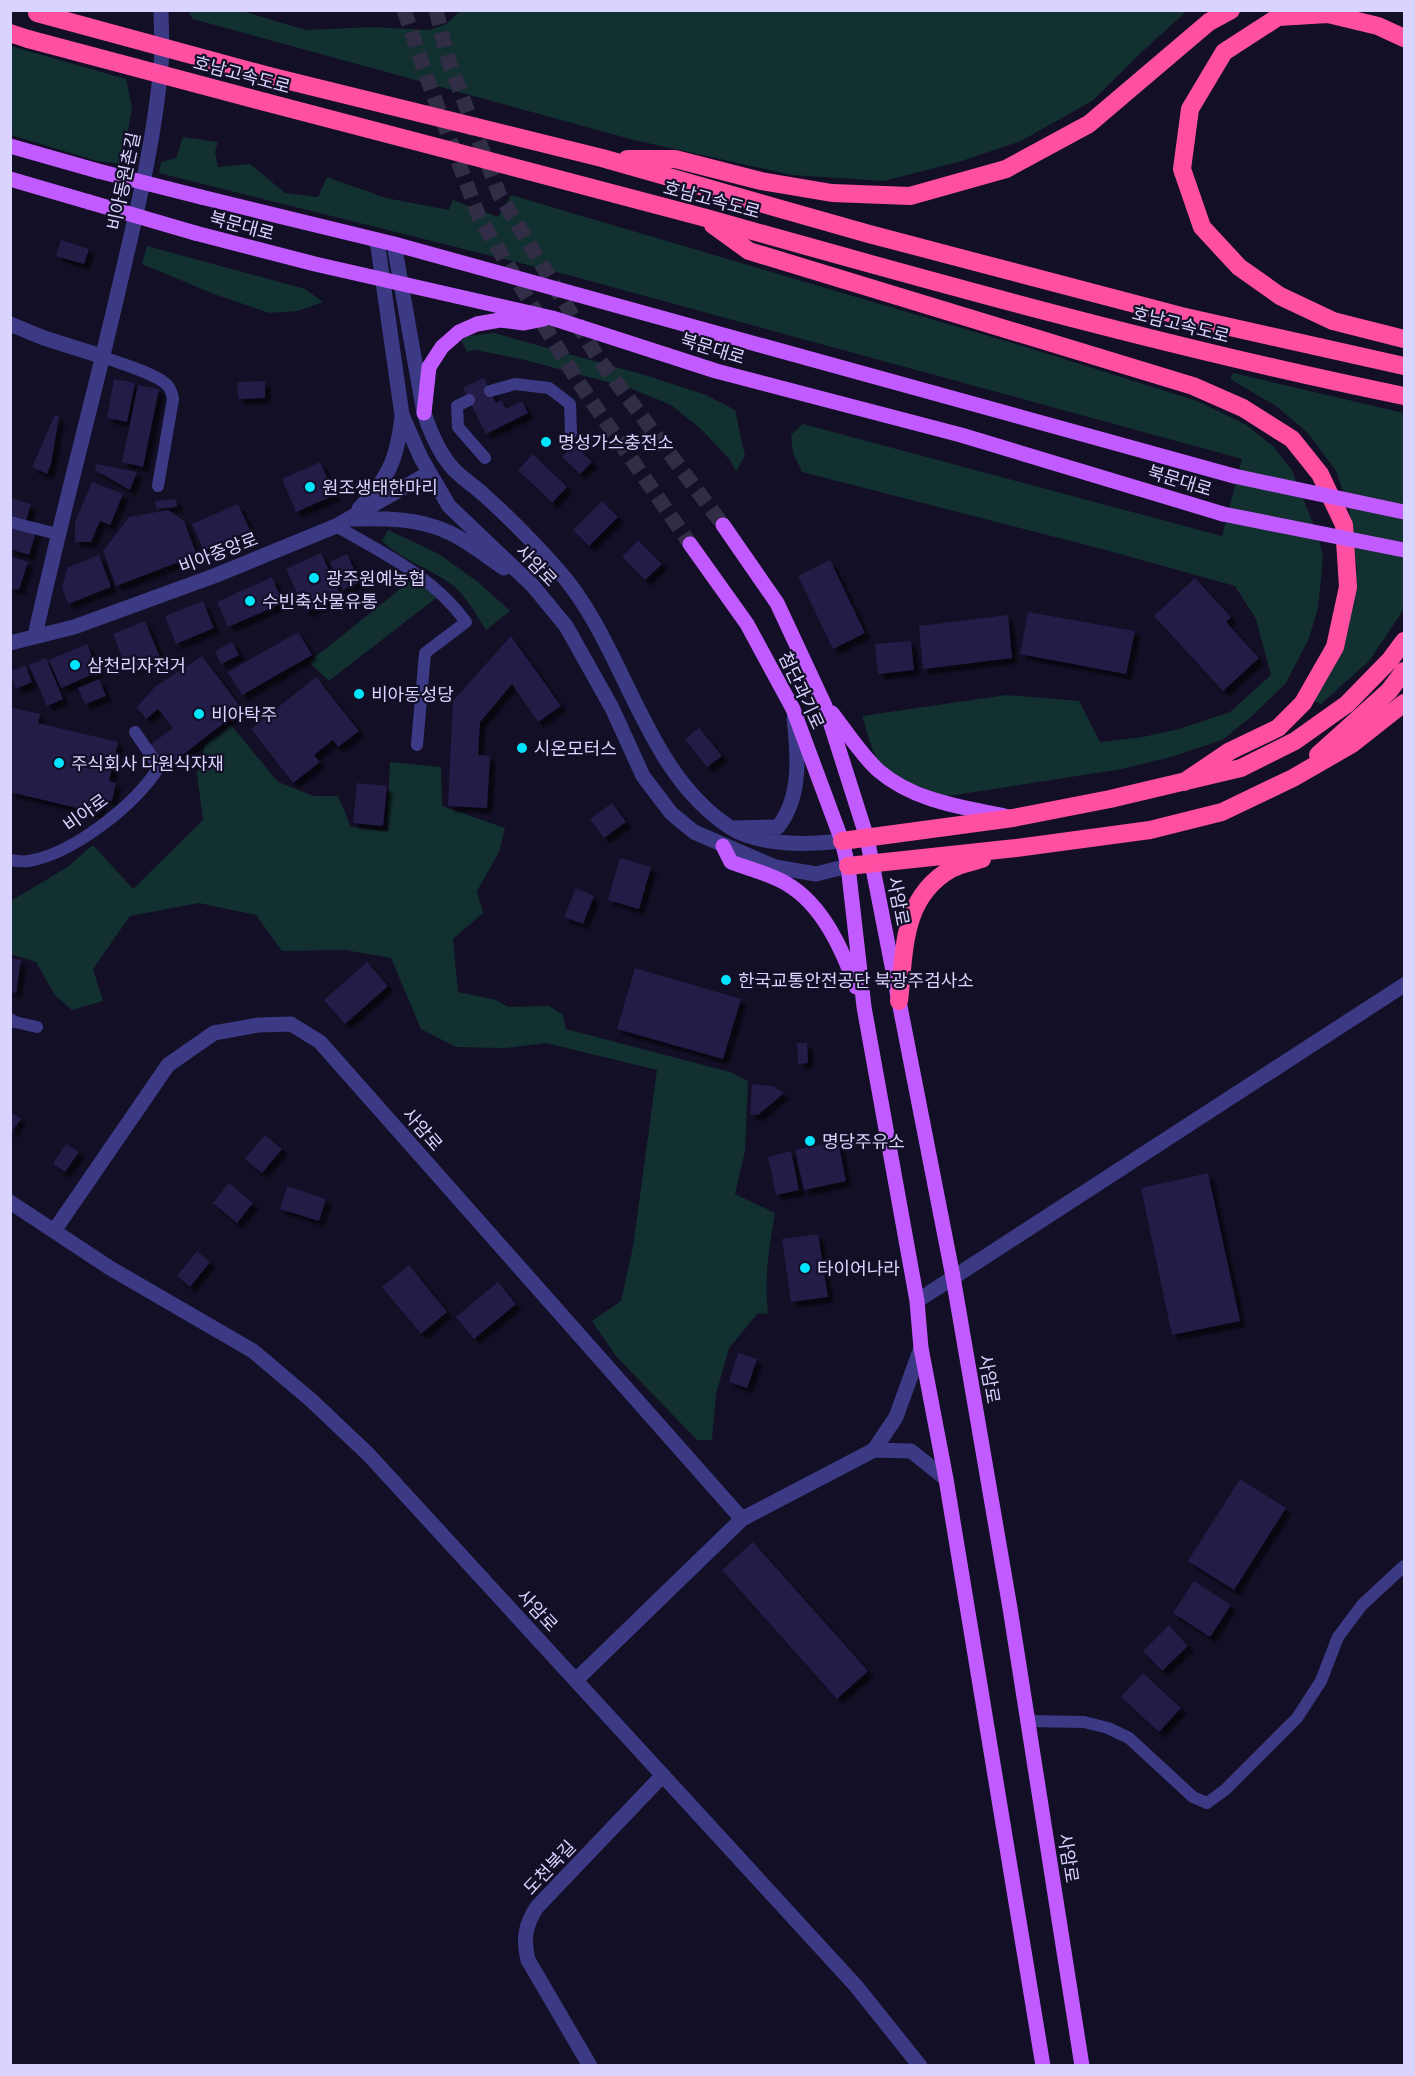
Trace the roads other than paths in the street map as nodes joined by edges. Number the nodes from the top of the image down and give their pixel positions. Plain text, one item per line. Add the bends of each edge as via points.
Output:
1 (161, 10) edge
2 (1231, 10) edge
3 (33, 12) edge
4 (10, 33) edge
5 (1404, 38) edge
6 (10, 146) edge
7 (602, 158) junction
8 (10, 179) edge
9 (702, 217) junction
10 (377, 240) junction
11 (394, 244) junction
12 (383, 280) junction
13 (401, 284) junction
14 (552, 318) junction
15 (10, 324) edge
16 (1404, 339) edge
17 (104, 357) junction
18 (1404, 366) edge
19 (490, 391) dead end
20 (1404, 396) edge
21 (469, 400) dead end
22 (424, 413) junction
23 (402, 415) junction
24 (571, 433) dead end
25 (485, 458) dead end
26 (429, 473) junction
27 (158, 486) dead end
28 (1404, 512) edge
29 (10, 522) edge
30 (342, 523) junction
31 (723, 525) tunnel mouth
32 (57, 534) junction
33 (690, 544) tunnel mouth
34 (1404, 550) edge
35 (533, 586) junction
36 (35, 636) junction
37 (1404, 641) edge
38 (10, 643) edge
39 (1404, 671) edge
40 (1404, 703) edge
41 (825, 706) junction
42 (793, 709) junction
43 (135, 732) dead end
44 (417, 745) dead end
45 (1293, 778) junction
46 (1184, 782) junction
47 (1013, 818) junction
48 (732, 829) junction
49 (867, 838) junction
50 (842, 841) junction
51 (723, 846) junction
52 (1016, 848) junction
53 (10, 860) edge
54 (872, 864) junction
55 (848, 866) junction
56 (1404, 985) edge
57 (899, 1001) junction
58 (864, 1007) junction
59 (10, 1019) edge
60 (37, 1027) dead end
61 (10, 1202) edge
62 (54, 1231) junction
63 (953, 1278) junction
64 (916, 1301) junction
65 (921, 1348) junction
66 (873, 1450) junction
67 (946, 1479) junction
68 (742, 1518) junction
69 (1404, 1566) edge
70 (576, 1680) junction
71 (1028, 1721) junction
72 (663, 1775) junction
73 (591, 2066) edge
74 (920, 2066) edge
75 (1043, 2066) edge
76 (1082, 2066) edge

1 - 17 street, 비아동원촌길 via 162,63 152,142
2 - 7 highway via 1209,22 1089,124 1006,169 910,196 832,193 761,181 675,159
3 - 7 highway, 호남고속도로, bridge via 269,76
4 - 9 highway, 호남고속도로, bridge
5 - 16 highway via 1378,26 1328,14 1278,17 1224,52 1190,109 1182,169 1202,227 1239,267 1280,296 1333,321
6 - 10 main road, 북문대로, bridge
7 - 18 highway, 호남고속도로 via 869,234 1181,316
8 - 12 main road, 북문대로, bridge via 195,233
9 - 20 highway, 호남고속도로 via 1130,333
9 - 46 highway via 749,250 1192,386 1243,408 1292,440 1320,474 1344,525 1348,587 1335,647 1303,703 1278,728 1230,751
10 - 11 main road, 북문대로
10 - 12 street, 사암로
11 - 13 street, 사암로
11 - 28 main road, 북문대로, bridge via 1234,476
12 - 13 main road, 북문대로
12 - 23 street, 사암로
13 - 14 main road, 북문대로
13 - 22 street, 사암로
14 - 22 main road via 524,323 500,320 459,332 441,347 429,367
14 - 34 main road, 북문대로, bridge via 716,371 939,429 1223,514
15 - 17 street
17 - 27 lane via 156,377 171,390 173,399
17 - 32 street, 비아동원촌길
19 - 24 lane via 515,384 549,388 570,404
21 - 25 lane via 457,406 458,427
22 - 48 street, 사암로 via 450,465 559,571 591,615 673,772 696,801
23 - 26 street, 사암로
23 - 30 street via 398,447 388,473
26 - 30 street, 비아중앙로
26 - 35 street, 사암로 via 449,506
29 - 32 lane
30 - 35 street via 394,518 431,526 449,532
30 - 36 street, 비아중앙로 via 214,576 85,623
30 - 44 lane via 433,585 466,622 425,653
31 - 41 main road, 첨단과기로 via 777,603
32 - 36 street, 비아동원촌길
33 - 42 main road, 첨단과기로 via 747,624
35 - 51 street, 사암로 via 567,626 612,708 643,776 671,813 694,832
36 - 38 street, 비아중앙로
37 - 46 highway via 1347,704 1295,741 1241,768
39 - 45 highway via 1389,691
40 - 45 highway via 1352,744
41 - 47 main road via 878,770 903,789 939,802
41 - 49 main road, 사암로
42 - 48 street via 796,781 787,815 778,826
42 - 50 main road, 첨단과기로
43 - 53 lane, 비아로 via 159,767 147,785 92,833 60,851 28,862
45 - 52 highway via 1222,812 1150,830
46 - 47 highway
47 - 49 highway
48 - 50 street, 사암로 via 755,839 814,844
49 - 50 highway
49 - 54 main road, 사암로
50 - 55 main road, 첨단과기로
51 - 55 street, 사암로 via 775,867 816,873
51 - 58 main road via 731,862 787,884 813,908 836,940
52 - 54 highway
52 - 57 highway via 953,868 918,901 906,935
54 - 55 highway
54 - 57 main road, 사암로
55 - 58 main road
56 - 63 street
57 - 63 main road, 사암로
58 - 64 main road
59 - 60 lane
61 - 62 street, 사암로
62 - 68 street, 사암로 via 168,1065 214,1033 291,1024 320,1042
62 - 70 street, 사암로 via 253,1351 311,1400 369,1455
63 - 64 street
63 - 71 main road, 사암로
64 - 65 main road
65 - 66 street via 896,1417
65 - 67 main road
66 - 67 street via 912,1451
66 - 68 street
67 - 75 main road
68 - 70 street
69 - 71 lane via 1362,1605 1338,1637 1321,1681 1297,1718 1207,1803 1193,1797 1129,1738 1108,1728 1084,1722
70 - 72 street, 사암로
71 - 76 main road, 사암로
72 - 73 street, 도천북길 via 537,1907 525,1932 528,1960
72 - 74 street, 사암로 via 856,1986

